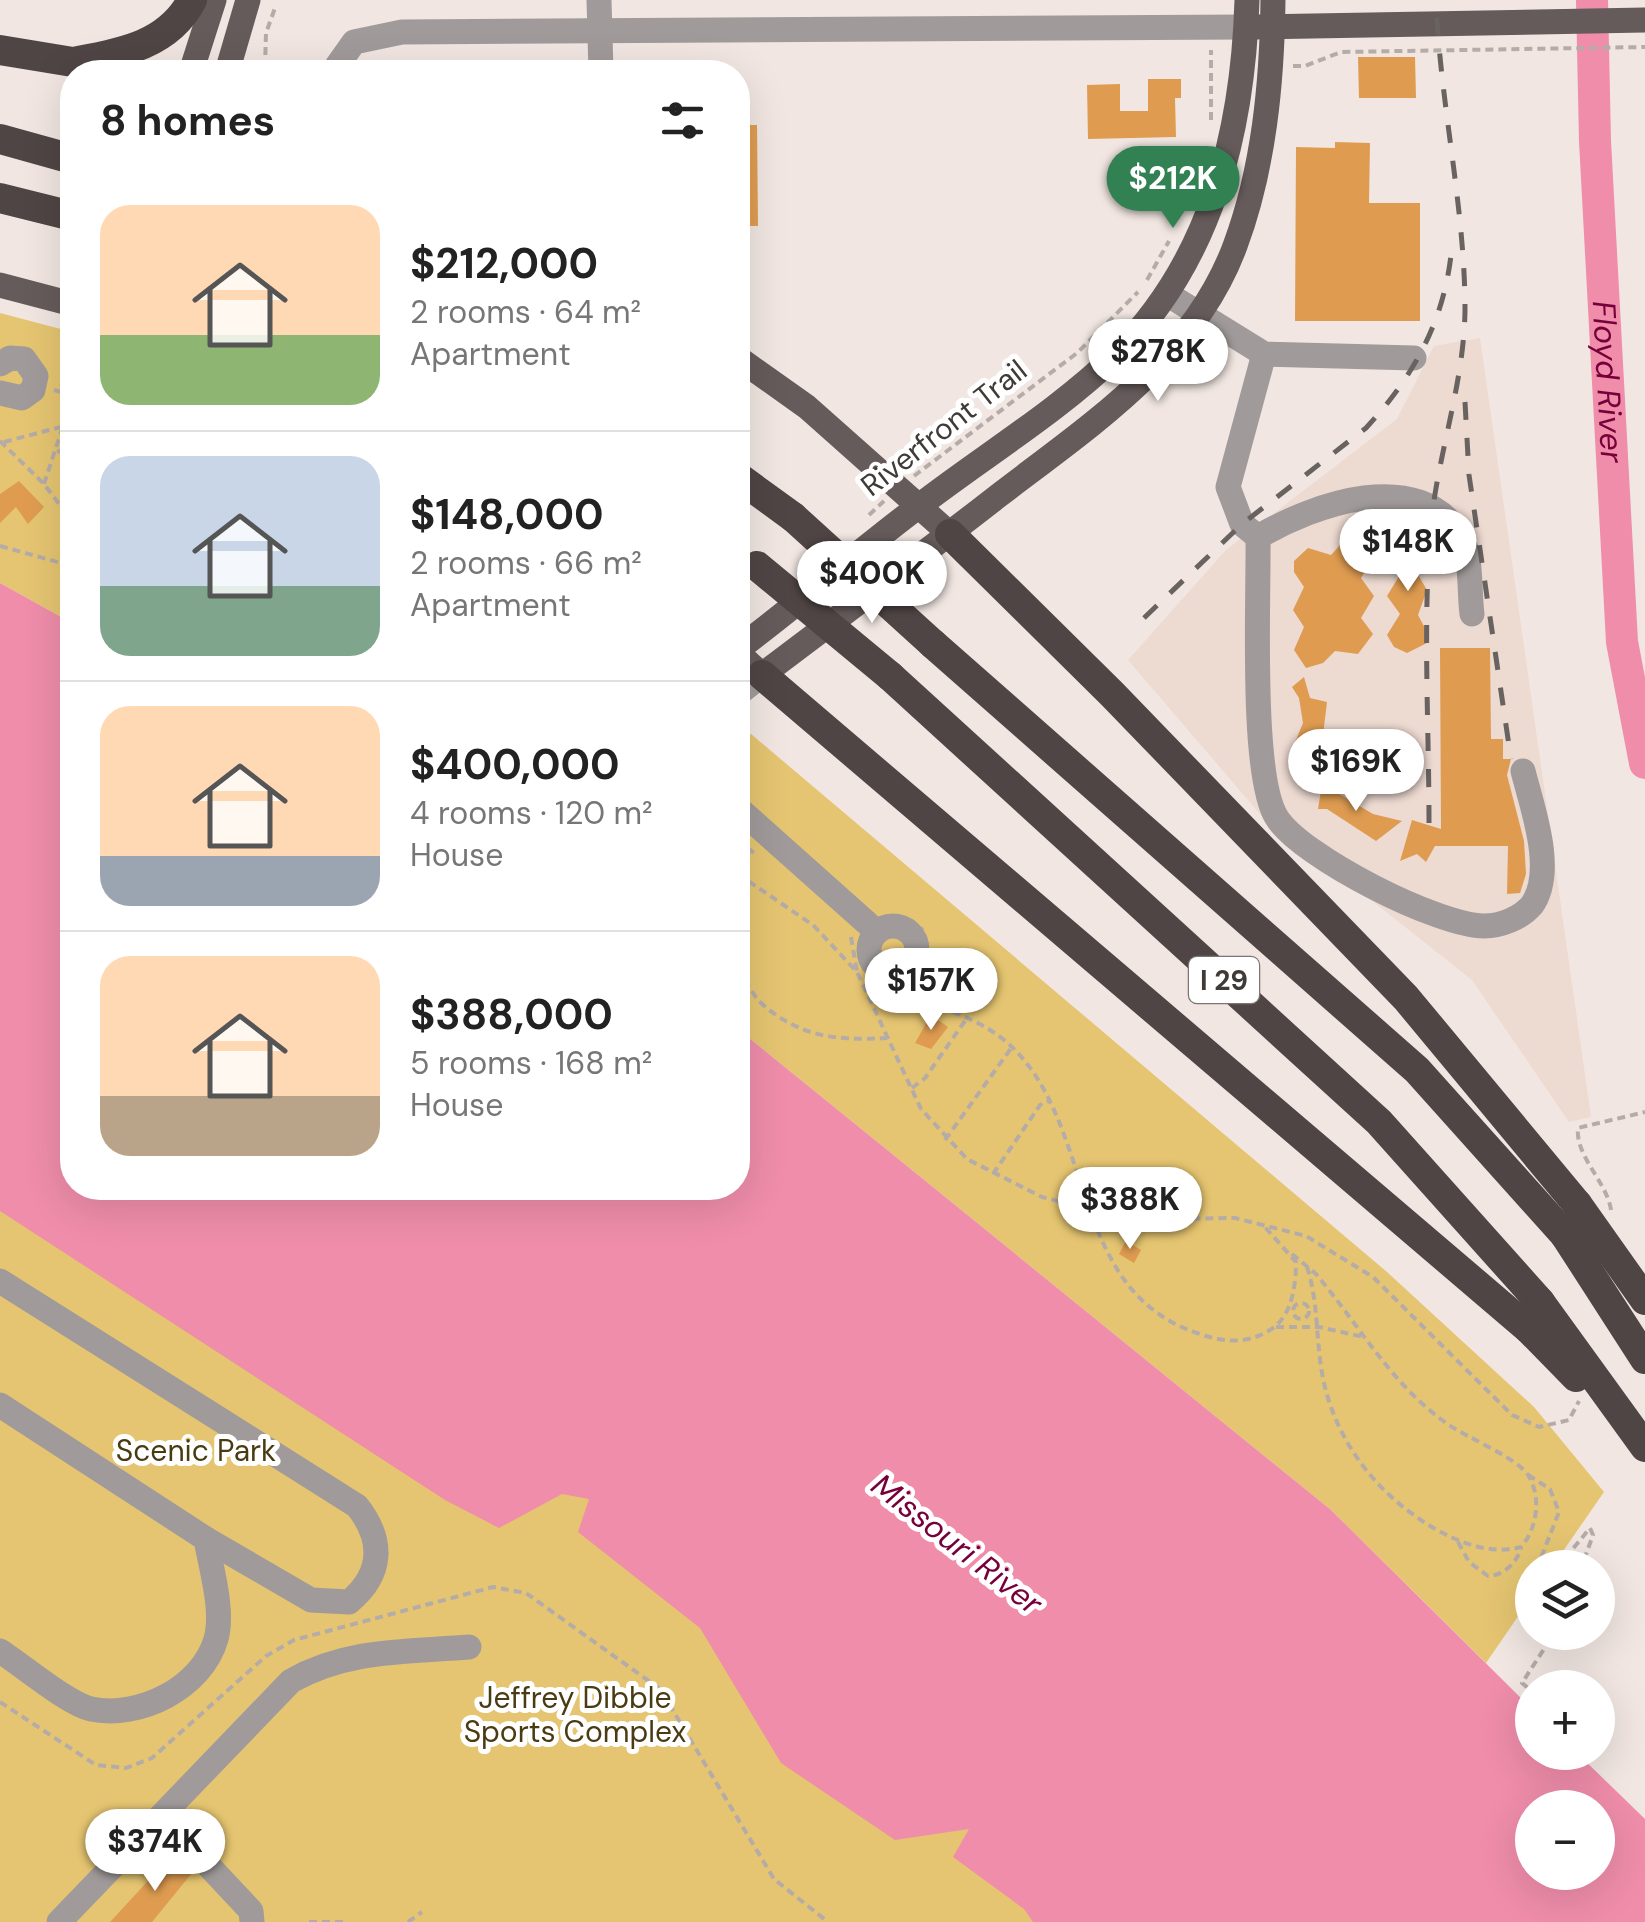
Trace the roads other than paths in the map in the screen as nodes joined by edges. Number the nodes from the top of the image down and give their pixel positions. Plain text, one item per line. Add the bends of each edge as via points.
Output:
1 (192, 0) edge
2 (214, 0) edge
3 (248, 0) edge
4 (598, 0) edge
5 (1247, 0) edge
6 (1272, 0) edge
7 (1645, 20) edge
8 (1272, 26) junction
9 (1246, 27) junction
10 (599, 31) junction
11 (0, 50) edge
12 (106, 60) edge
13 (196, 60) edge
14 (231, 60) edge
15 (341, 60) edge
16 (600, 60) edge
17 (60, 68) edge
18 (0, 139) edge
19 (60, 156) edge
20 (0, 198) edge
21 (60, 213) edge
22 (0, 285) edge
23 (1167, 294) junction
24 (60, 301) edge
25 (1199, 314) junction
26 (1264, 354) junction
27 (1414, 358) dead end
28 (0, 364) edge
29 (750, 367) edge
30 (0, 393) edge
31 (750, 486) edge
32 (920, 505) junction
33 (950, 534) junction
34 (1258, 537) junction
35 (750, 560) edge
36 (1472, 614) dead end
37 (750, 641) edge
38 (750, 663) edge
39 (762, 675) junction
40 (750, 684) edge
41 (1523, 771) dead end
42 (750, 817) edge
43 (886, 923) road end
44 (0, 1281) edge
45 (1645, 1300) edge
46 (1535, 1315) junction
47 (1645, 1359) edge
48 (0, 1405) edge
49 (1645, 1447) edge
50 (1645, 1455) edge
51 (206, 1539) junction
52 (469, 1647) dead end
53 (0, 1650) edge
54 (162, 1816) junction
55 (59, 1922) edge
56 (252, 1922) edge

1 - 12 highway via 162,34
2 - 13 main road
3 - 14 main road
4 - 10 street
5 - 9 main road
6 - 8 main road
7 - 8 main road
8 - 9 main road
8 - 25 main road via 1268,109 1252,188 1235,247
9 - 10 street
9 - 23 main road via 1220,187 1202,236
10 - 15 street via 402,32 354,42
10 - 16 street
11 - 17 highway
18 - 19 highway
20 - 21 highway
22 - 24 main road
23 - 25 street
23 - 32 main road via 1117,354 1072,393
25 - 26 street
25 - 33 main road via 1116,405
26 - 27 street
26 - 34 street via 1228,487 1242,524
28 - 30 street via 24,359 36,376 22,398
29 - 32 main road
31 - 47 highway, I 29, bridge via 792,516 1417,1070 1565,1235
32 - 33 main road
32 - 37 main road
33 - 39 main road
33 - 45 highway, bridge via 1406,998 1576,1204
34 - 36 street via 1308,512 1364,498 1434,507 1463,539
34 - 41 street via 1262,775 1277,818 1312,849 1380,892 1445,917 1484,926 1516,919 1541,883
35 - 46 highway, I 29, bridge via 890,676 1378,1122
38 - 39 main road
39 - 40 street
39 - 46 highway
42 - 43 street
44 - 51 street via 357,1506 373,1526 376,1561 368,1586 349,1602 311,1600
46 - 49 highway, I 29, bridge
46 - 50 highway, bridge
48 - 51 street
51 - 53 street via 217,1638 182,1687 147,1705 88,1709
52 - 54 street via 323,1663 292,1681
54 - 55 street
54 - 56 street via 251,1910

